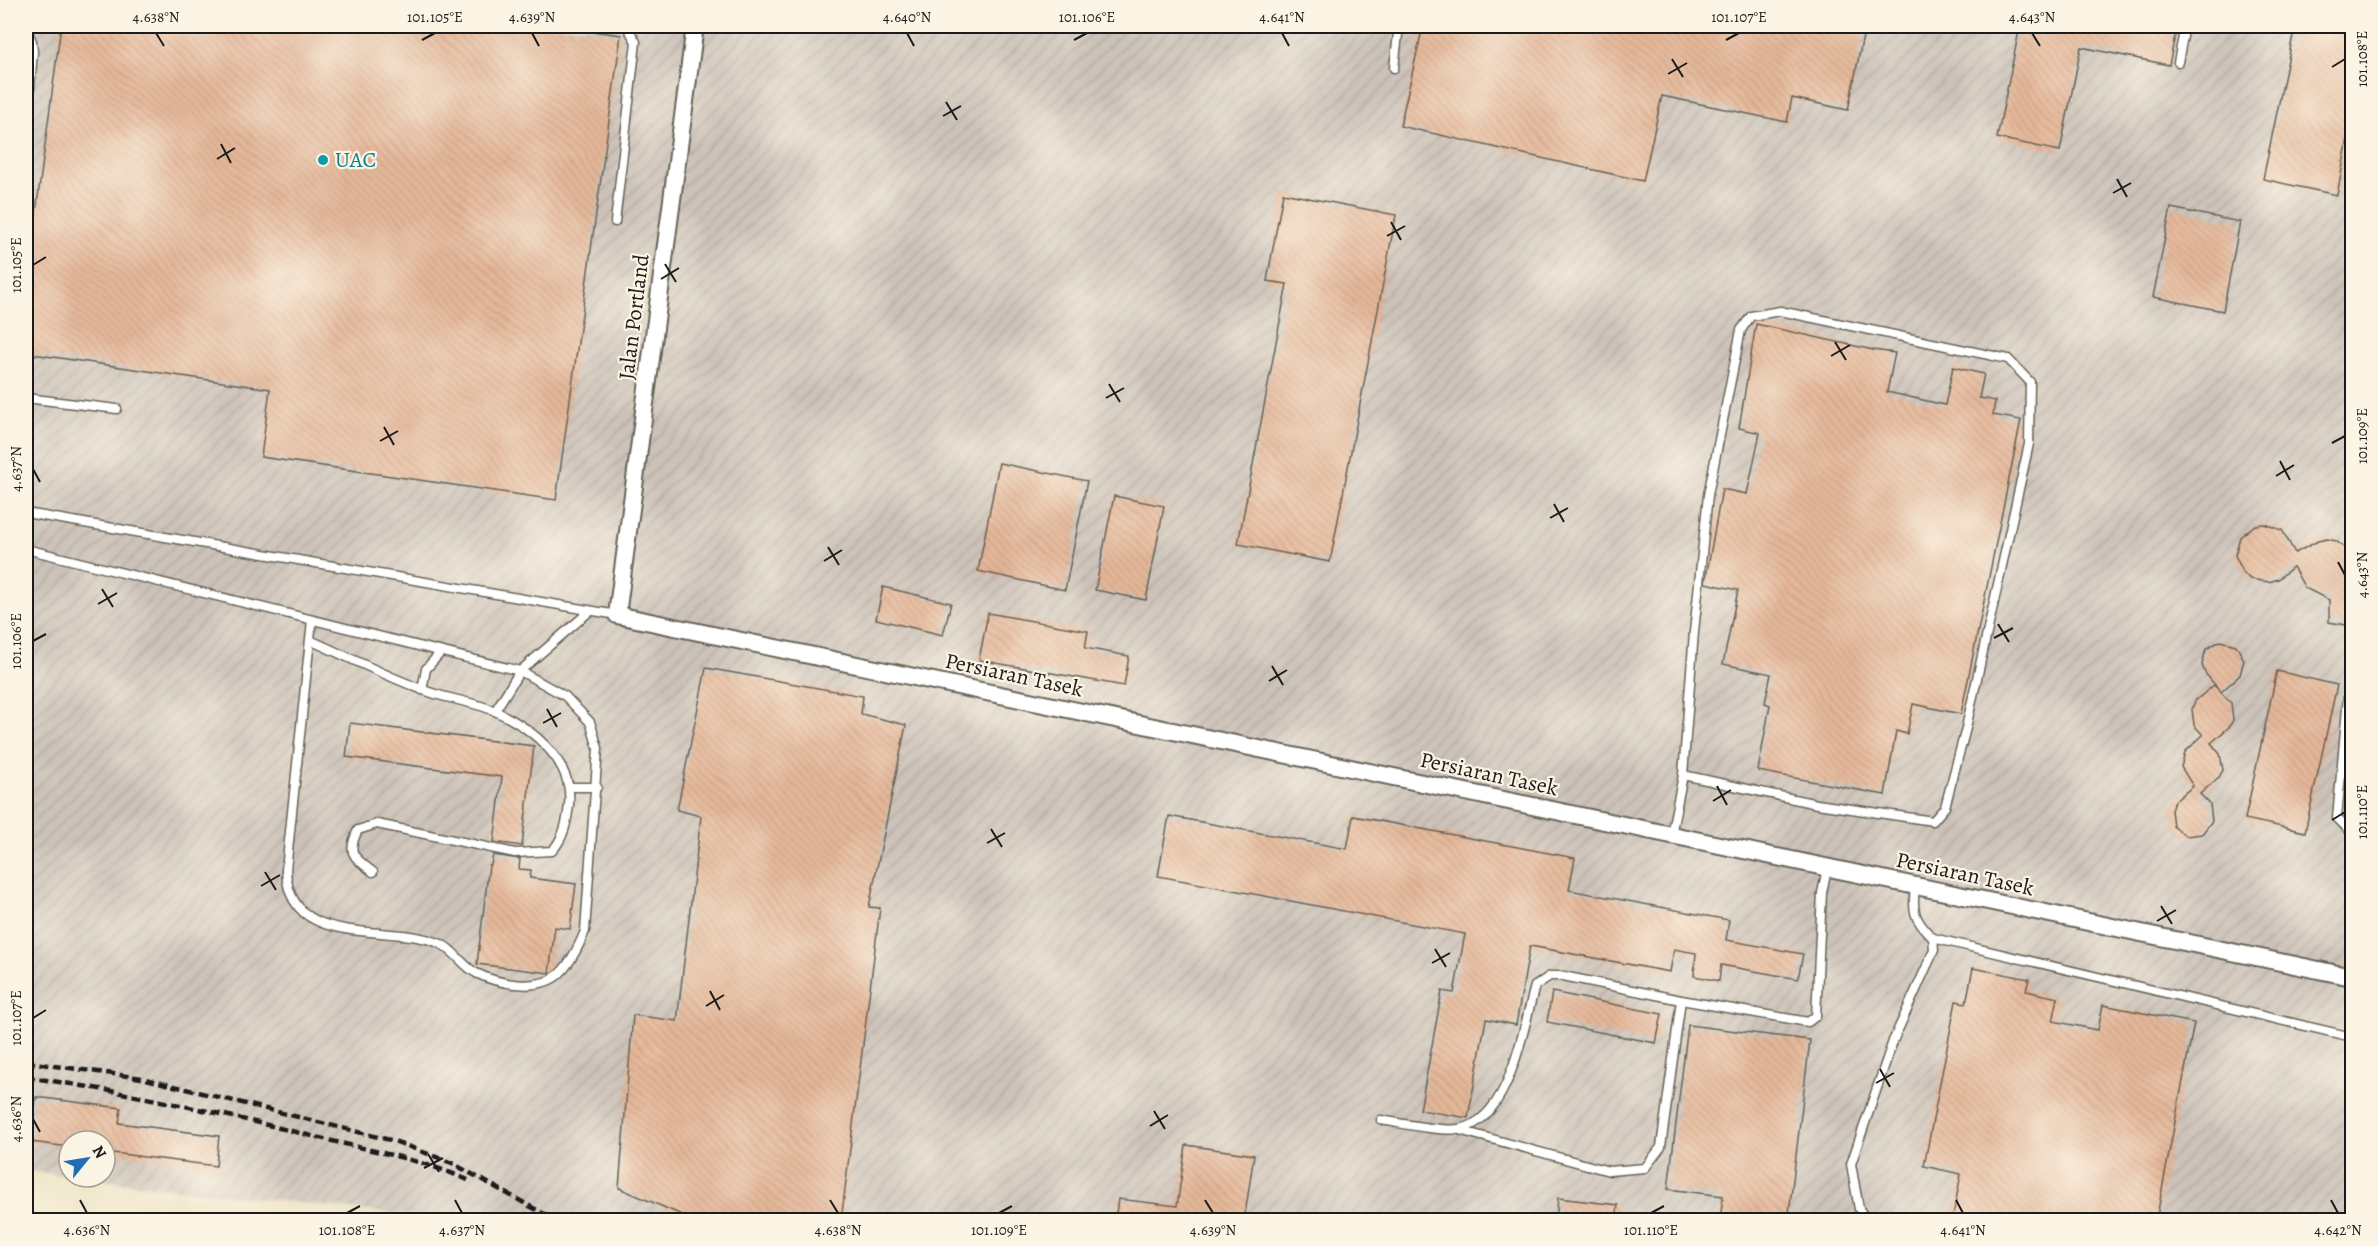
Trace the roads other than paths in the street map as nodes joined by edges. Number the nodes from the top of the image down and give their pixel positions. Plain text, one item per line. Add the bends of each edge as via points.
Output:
1 (627, 26) edge
2 (695, 26) edge
3 (1399, 26) edge
4 (2185, 26) edge
5 (26, 28) edge
6 (2178, 62) dead end
7 (1394, 68) dead end
8 (26, 134) edge
9 (615, 222) dead end
10 (26, 398) edge
11 (117, 409) dead end
12 (26, 513) edge
13 (26, 549) edge
14 (590, 610) junction
15 (617, 615) junction
16 (312, 620) junction
17 (312, 641) junction
18 (441, 651) junction
19 (2352, 653) edge
20 (520, 671) junction
21 (422, 690) junction
22 (2350, 699) edge
23 (495, 711) junction
24 (1683, 775) junction
25 (597, 787) junction
26 (569, 788) junction
27 (2352, 832) edge
28 (1671, 835) junction
29 (1827, 868) junction
30 (373, 872) dead end
31 (1915, 886) junction
32 (1933, 939) junction
33 (2352, 977) edge
34 (1681, 1000) junction
35 (2352, 1037) edge
36 (1381, 1120) dead end
37 (1458, 1130) junction
38 (1868, 1221) edge

1 - 9 lane via 636,42
2 - 15 street, Jalan Portland
3 - 7 lane
4 - 6 lane
5 - 8 lane via 33,52
10 - 11 lane
12 - 14 lane
13 - 16 lane
14 - 15 lane
14 - 20 lane
15 - 28 street, Persiaran Tasek
16 - 17 lane
16 - 18 lane
17 - 21 lane
17 - 25 lane via 287,886 295,906 332,928 413,937 443,945 475,972 499,982 541,983 558,975 585,932
18 - 20 lane
18 - 21 lane via 426,669
19 - 22 lane
20 - 23 lane
20 - 25 lane via 565,696 590,722 598,748
21 - 23 lane
22 - 27 lane via 2337,818
23 - 26 lane via 544,742 558,760
24 - 24 lane via 1708,495 1742,330 1751,316 1780,311 2008,359 2030,382 2029,444 1945,807 1934,821 1817,804
24 - 28 lane
25 - 26 lane
26 - 30 lane via 561,842 552,851 515,853 377,824 358,830 351,844 352,853
28 - 29 street, Persiaran Tasek
29 - 31 street, Persiaran Tasek
29 - 34 lane via 1822,893 1816,1016 1808,1022
31 - 32 lane via 1912,909
31 - 33 street, Persiaran Tasek
32 - 35 lane
32 - 38 lane via 1934,950 1893,1041 1851,1164 1859,1209
34 - 37 lane via 1550,976 1535,986 1506,1085 1479,1122
34 - 37 lane via 1660,1147 1645,1168 1609,1171
36 - 37 lane

